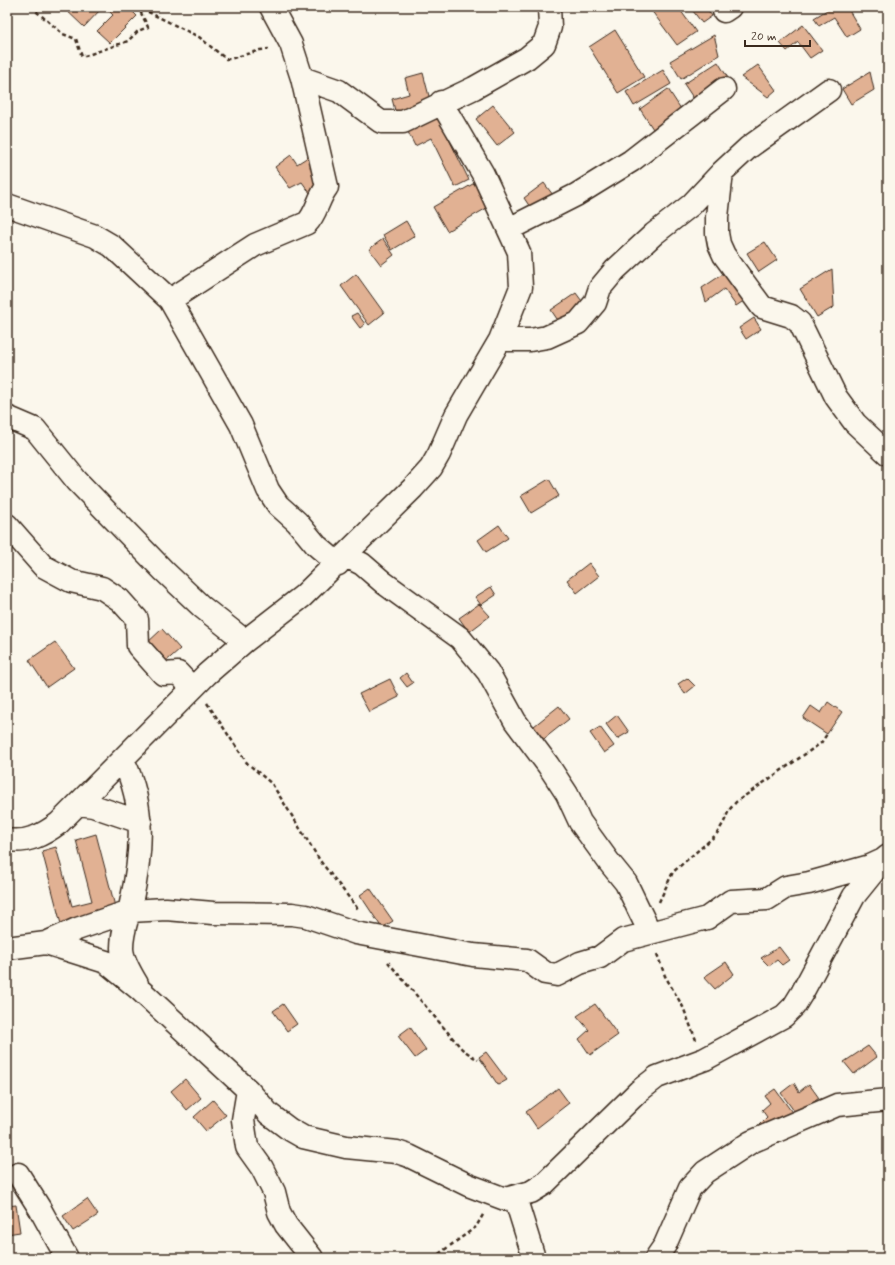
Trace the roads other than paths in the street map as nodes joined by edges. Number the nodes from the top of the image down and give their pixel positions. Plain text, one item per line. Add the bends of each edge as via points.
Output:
1 (271, 7) edge
2 (549, 7) edge
3 (299, 69) junction
4 (724, 89) dead end
5 (829, 90) dead end
6 (441, 102) junction
7 (722, 172) junction
8 (7, 205) edge
9 (509, 229) junction
10 (170, 300) junction
11 (500, 340) junction
12 (7, 417) edge
13 (888, 454) edge
14 (7, 525) edge
15 (342, 560) junction
16 (245, 641) junction
17 (192, 688) junction
18 (123, 760) junction
19 (79, 804) junction
20 (140, 822) junction
21 (7, 840) edge
22 (885, 858) edge
23 (130, 911) junction
24 (650, 933) junction
25 (46, 943) junction
26 (7, 948) edge
27 (139, 989) junction
28 (248, 1090) junction
29 (888, 1100) edge
30 (18, 1174) dead end
31 (515, 1197) junction
32 (67, 1258) edge
33 (312, 1258) edge
34 (534, 1258) edge
35 (656, 1258) edge

1 - 3 street via 291,44
2 - 6 street via 550,27 544,44 502,73
3 - 6 street via 339,91 381,122 403,122
3 - 10 street via 327,187 312,217 306,223 255,244
4 - 9 street via 631,161 560,203
5 - 7 street via 773,129
6 - 9 street via 466,144
7 - 11 street via 692,205 654,234 607,278 595,303 578,323 547,337
7 - 13 street via 717,233 724,255 762,307 791,316 800,323 836,397 855,423
8 - 10 street via 95,236 112,246
9 - 11 street via 519,252 521,287
10 - 15 street via 241,425 268,490 316,545
11 - 15 street via 456,415 431,468
12 - 16 street via 35,429 77,481 164,571 202,607
14 - 17 street via 43,566 71,581 102,588 120,600 137,619 138,646 164,674 178,673
15 - 16 street via 303,596
15 - 24 street via 362,564 460,638 488,672 515,721 567,794 580,822 626,883
16 - 17 street
17 - 18 street
18 - 19 street
18 - 20 street via 136,795
19 - 20 street via 93,806
19 - 21 street via 44,834 24,841
20 - 23 street via 139,865
22 - 24 street via 870,866 786,887 770,898 731,901 707,918
22 - 31 street via 854,896 794,1006 777,1021 705,1059 657,1077 639,1091 537,1190
23 - 24 street via 166,909 306,916 374,937 473,955 527,960 551,976 593,960 623,940
23 - 25 street via 77,929
23 - 27 street via 124,926 122,949
25 - 26 street
25 - 27 street via 106,962
27 - 28 street
28 - 31 street via 269,1114 303,1137 346,1147 397,1152 468,1185 505,1198
28 - 33 street via 243,1120 248,1147 274,1192 279,1212 286,1225
29 - 35 street via 837,1105 751,1142 705,1172 690,1188 665,1245
30 - 32 street
31 - 34 street

